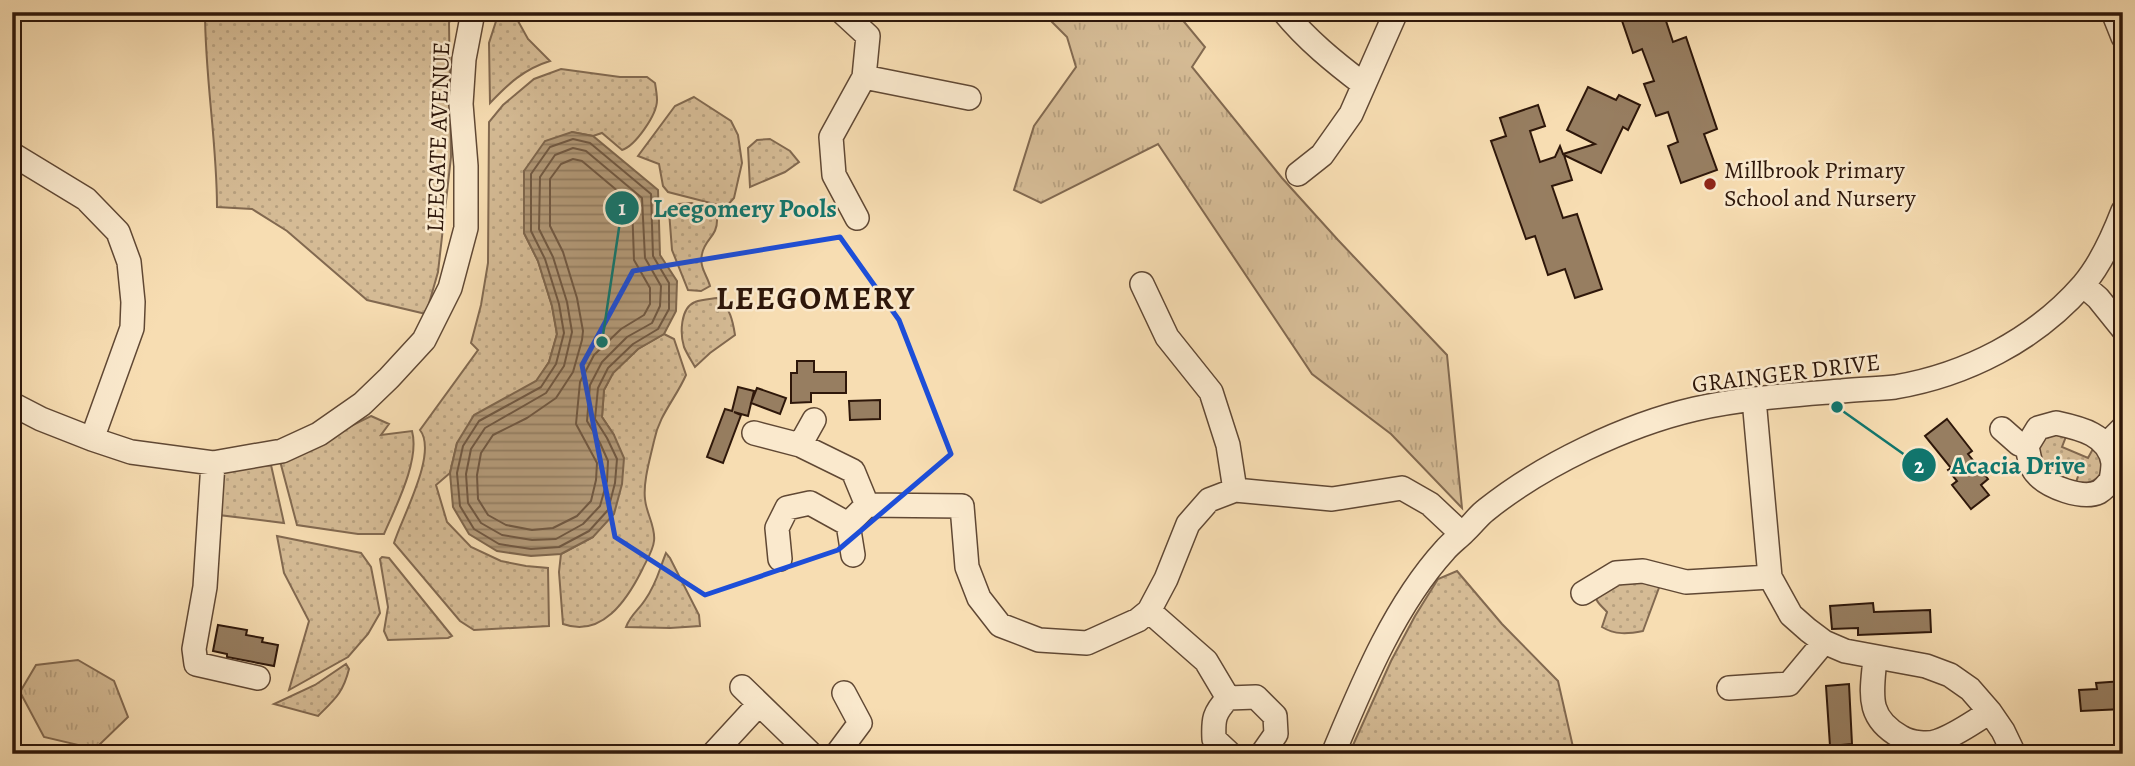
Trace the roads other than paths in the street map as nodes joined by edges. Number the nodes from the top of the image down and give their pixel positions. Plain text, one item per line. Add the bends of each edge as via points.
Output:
1 (473, 12) edge
2 (842, 12) edge
3 (1284, 12) edge
4 (1396, 12) edge
5 (2113, 12) edge
6 (2123, 37) edge
7 (864, 77) junction
8 (1363, 84) junction
9 (969, 98) dead end
10 (12, 154) edge
11 (1298, 174) dead end
12 (2123, 211) edge
13 (858, 218) dead end
14 (1142, 284) dead end
15 (2084, 285) junction
16 (2123, 329) edge
17 (1754, 399) junction
18 (12, 404) edge
19 (814, 420) dead end
20 (2002, 429) dead end
21 (754, 433) dead end
22 (2115, 436) edge
23 (92, 439) junction
24 (800, 445) junction
25 (2027, 446) junction
26 (214, 463) junction
27 (1236, 490) junction
28 (867, 505) junction
29 (848, 524) junction
30 (1462, 534) junction
31 (853, 555) dead end
32 (780, 559) dead end
33 (1770, 577) junction
34 (1583, 593) dead end
35 (1149, 611) junction
36 (1824, 642) junction
37 (1875, 657) junction
38 (258, 678) dead end
39 (741, 687) dead end
40 (1729, 688) dead end
41 (844, 693) dead end
42 (1228, 698) junction
43 (759, 704) junction
44 (1990, 712) junction
45 (713, 754) edge
46 (811, 754) edge
47 (837, 754) edge
48 (1230, 754) edge
49 (1262, 754) edge
50 (1333, 754) edge
51 (2014, 754) edge

1 - 26 street, LEEGATE AVENUE via 461,104 466,228 450,288 424,340 362,404 319,433 282,451
2 - 7 street via 868,36
3 - 8 street via 1331,61
4 - 8 street
5 - 6 street
7 - 9 street
7 - 13 street via 831,138 834,176
8 - 11 street via 1351,114 1329,147
10 - 23 street via 86,199 118,232 129,262 131,328
12 - 15 street, GRAINGER DRIVE
14 - 27 street via 1167,337 1211,392
15 - 16 street
15 - 17 street, GRAINGER DRIVE via 2038,327 1979,362 1950,373 1892,387
17 - 30 street, GRAINGER DRIVE via 1651,422 1586,449 1517,488
17 - 33 street
18 - 23 street, LEEGATE AVENUE
19 - 24 street
20 - 25 street
21 - 24 street
22 - 25 street via 2056,423 2038,428
22 - 25 street via 2111,480 2089,495 2074,494 2037,475
23 - 26 street, LEEGATE AVENUE via 131,452
24 - 28 street via 853,471
26 - 38 street via 196,664
27 - 30 street via 1332,499 1402,488 1430,504
27 - 35 street via 1209,500 1188,524
28 - 29 street
28 - 35 street via 962,498 967,567 979,598 1000,625 1039,640 1087,643
29 - 31 street
29 - 32 street via 810,503 787,508 777,528
30 - 50 street, GRAINGER DRIVE via 1414,591 1385,640
33 - 34 street via 1686,582 1643,571 1616,573
33 - 36 street via 1791,615
35 - 42 street via 1206,661
36 - 37 street
36 - 40 street via 1789,684
37 - 44 street via 1950,675
37 - 44 street via 1872,693 1876,714 1888,730 1908,741 1934,743
39 - 43 street
41 - 47 street via 860,723
42 - 48 street via 1213,720 1214,738
42 - 49 street via 1256,697 1275,716 1276,734
43 - 45 street
43 - 46 street
44 - 51 street

